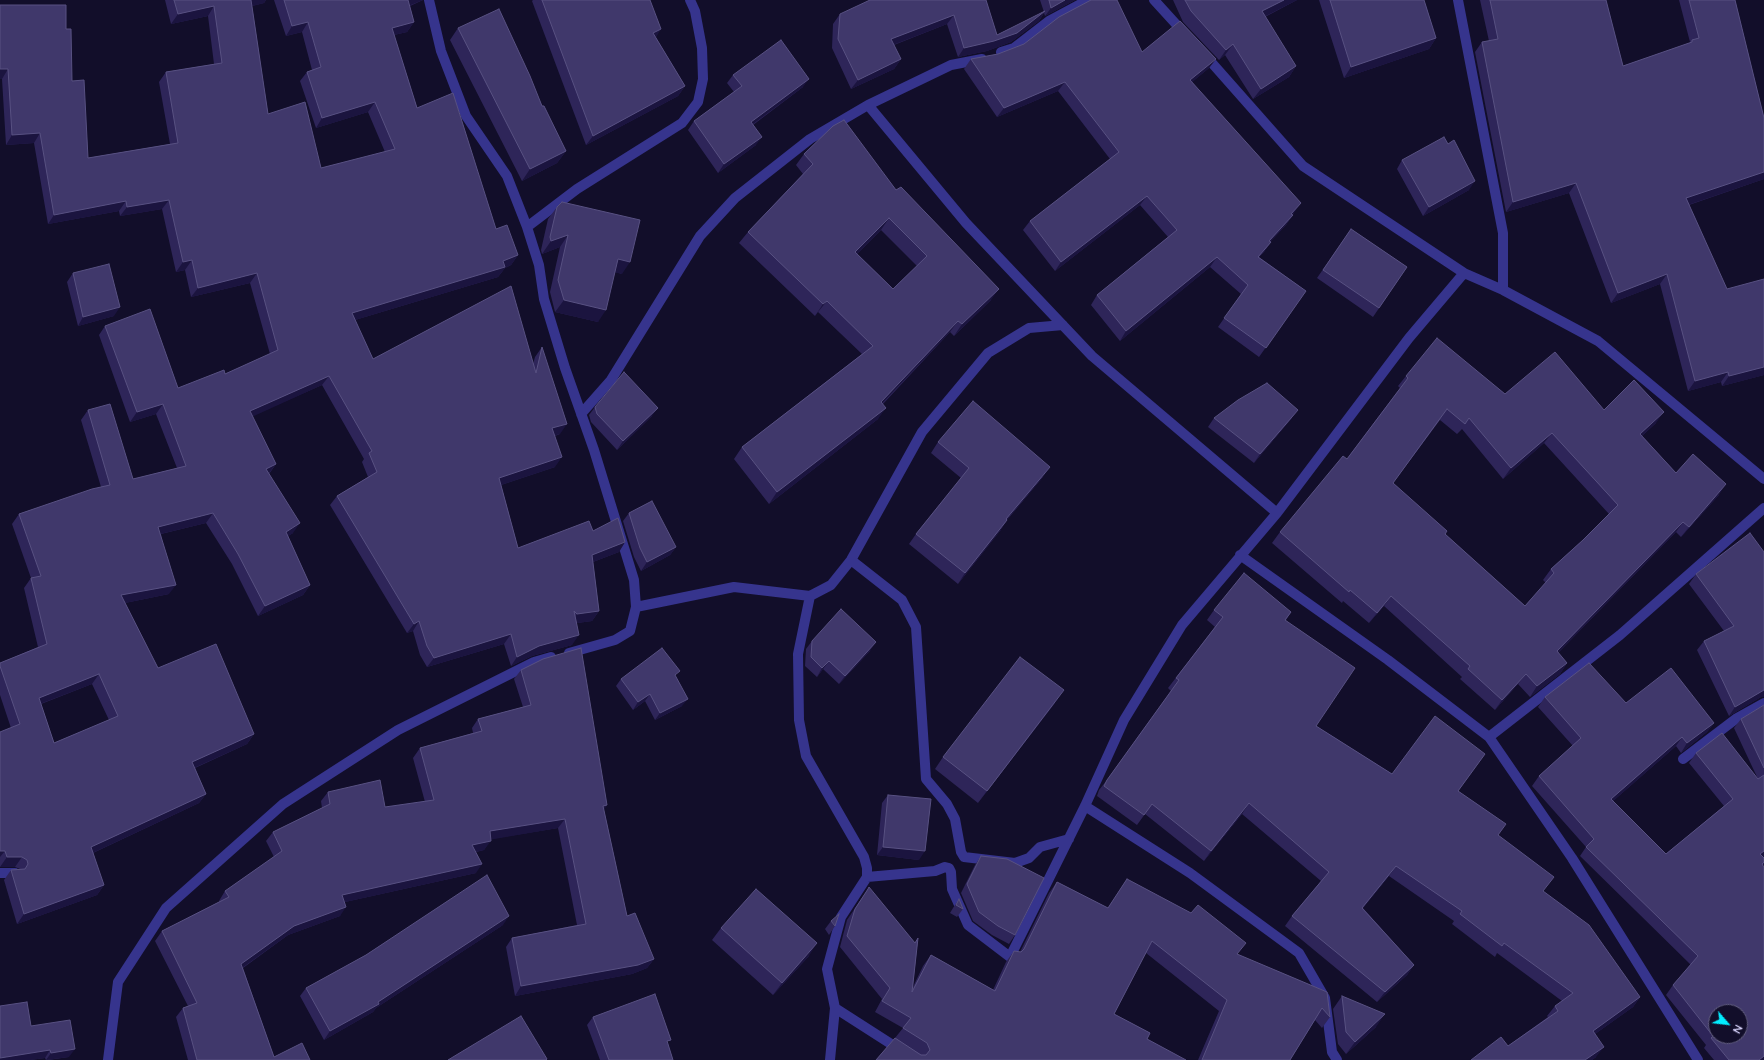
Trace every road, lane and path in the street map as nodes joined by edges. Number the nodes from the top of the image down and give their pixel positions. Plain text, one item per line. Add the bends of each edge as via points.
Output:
1 (428, 0) edge
2 (690, 0) edge
3 (1088, 0) edge
4 (1154, 0) edge
5 (1458, 0) edge
6 (868, 105) junction
7 (528, 227) junction
8 (1464, 273) junction
9 (1503, 290) junction
10 (1063, 325) junction
11 (581, 414) junction
12 (1764, 479) edge
13 (1764, 508) edge
14 (1277, 513) junction
15 (1240, 555) junction
16 (851, 560) junction
17 (810, 596) junction
18 (636, 607) junction
19 (1764, 703) edge
20 (1489, 738) junction
21 (1683, 758) dead end
22 (1085, 806) junction
23 (1069, 838) junction
24 (0, 873) edge
25 (16, 873) edge
26 (867, 877) junction
27 (834, 1008) junction
28 (1332, 1057) edge
29 (108, 1060) edge
30 (830, 1060) edge
31 (916, 1060) edge
32 (1698, 1060) edge

1 - 7 street via 441,51 466,116 507,176
2 - 7 street via 695,11 702,48 703,79 698,102 682,123 577,189
3 - 6 street via 1049,20 1014,48 989,57 951,65
4 - 8 street via 1303,166
5 - 9 street via 1503,233
6 - 10 street via 966,223
6 - 11 street via 810,139 735,198 700,236 610,380
7 - 11 street via 539,266 544,299
8 - 9 street
8 - 14 street via 1408,338
9 - 12 street via 1598,341
10 - 14 street via 1092,356
10 - 16 street via 1028,328 988,353 922,432
11 - 18 street via 634,580
13 - 20 street via 1620,635
14 - 15 street
15 - 20 street via 1388,660
15 - 22 street via 1182,624 1124,720
16 - 17 street via 831,585
16 - 23 street via 902,600 916,627 926,779 947,804 955,819 964,857 1015,863 1028,858 1040,848
17 - 18 street via 734,587
17 - 26 street via 798,654 799,720 806,756 864,857
18 - 29 street via 630,631 615,640 534,662 398,730 283,804 166,908 118,982
19 - 21 street via 1737,718
20 - 32 street via 1572,858
22 - 23 street
22 - 28 street via 1190,873 1299,953 1325,998
23 - 26 street via 1010,957 968,925 952,889 951,872 948,868
24 - 25 street
26 - 27 street via 841,917 827,969
27 - 30 street
27 - 31 street

